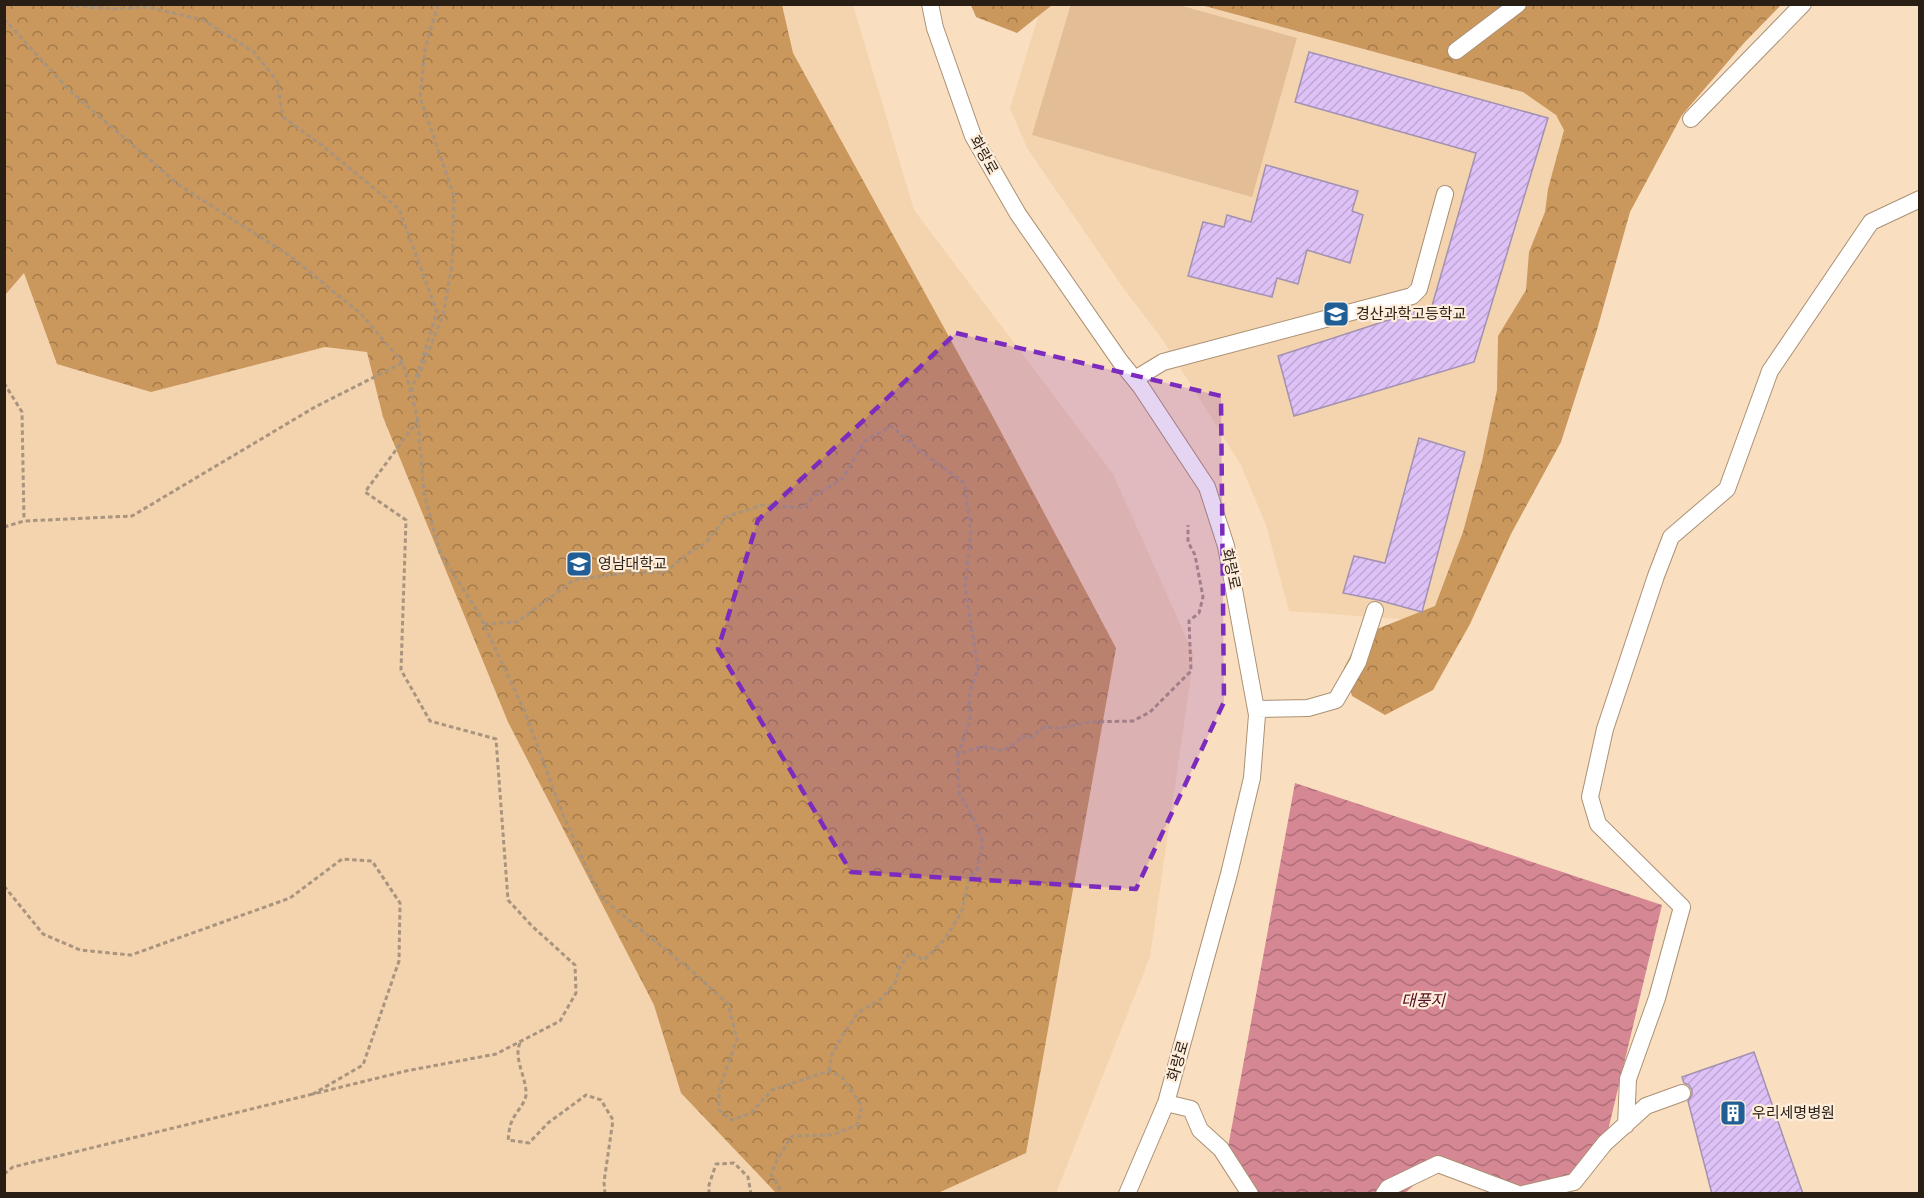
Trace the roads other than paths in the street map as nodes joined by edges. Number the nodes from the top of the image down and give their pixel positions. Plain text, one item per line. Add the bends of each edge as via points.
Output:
1 (930, 4) edge
2 (1518, 4) edge
3 (1803, 4) edge
4 (1456, 51) dead end
5 (1692, 119) dead end
6 (1445, 194) dead end
7 (1920, 199) edge
8 (1135, 379) junction
9 (1375, 610) dead end
10 (1256, 709) junction
11 (1682, 1093) dead end
12 (1166, 1103) junction
13 (1626, 1125) junction
14 (1127, 1194) edge
15 (1250, 1194) edge
16 (1384, 1194) edge
17 (1518, 1194) edge
18 (1524, 1194) edge

1 - 8 street, 화랑로 via 934,28 973,136 1018,214
2 - 4 street
3 - 5 street
6 - 8 street via 1419,289 1412,296 1163,362
7 - 13 street via 1871,222 1770,371 1727,489 1671,537 1605,729 1590,797 1598,824 1682,907 1657,998 1628,1078
8 - 10 street, 화랑로 via 1207,487 1226,546
9 - 10 street via 1358,662 1336,700 1308,708
10 - 12 street, 화랑로 via 1247,799
11 - 13 street via 1646,1106
12 - 14 street, 화랑로
12 - 15 street via 1191,1110 1200,1130 1221,1149
13 - 18 street via 1605,1143 1574,1182
16 - 17 street via 1388,1188 1438,1164

